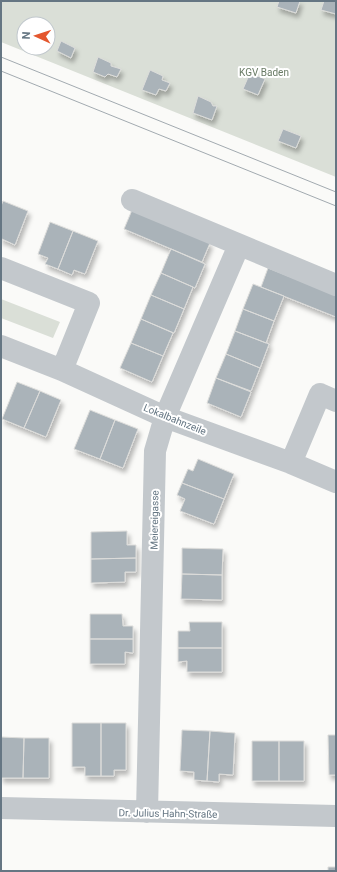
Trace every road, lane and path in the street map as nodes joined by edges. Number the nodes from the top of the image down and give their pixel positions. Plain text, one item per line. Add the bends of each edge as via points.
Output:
1 (132, 200) dead end
2 (239, 245) junction
3 (1, 268) edge
4 (336, 285) edge
5 (1, 346) edge
6 (62, 370) junction
7 (336, 401) edge
8 (165, 417) junction
9 (291, 463) junction
10 (336, 482) edge
11 (1, 808) edge
12 (148, 812) junction
13 (336, 816) edge

1 - 2 street
2 - 4 street
2 - 8 street, Meiereigasse
3 - 6 street via 89,303
5 - 6 street, Lokalbahnzeile
6 - 8 street, Lokalbahnzeile
7 - 9 street via 320,394
8 - 9 street, Lokalbahnzeile
8 - 12 street, Meiereigasse via 155,451
9 - 10 street, Lokalbahnzeile
11 - 12 street, Dr. Julius Hahn-Straße
12 - 13 street, Dr. Julius Hahn-Straße

